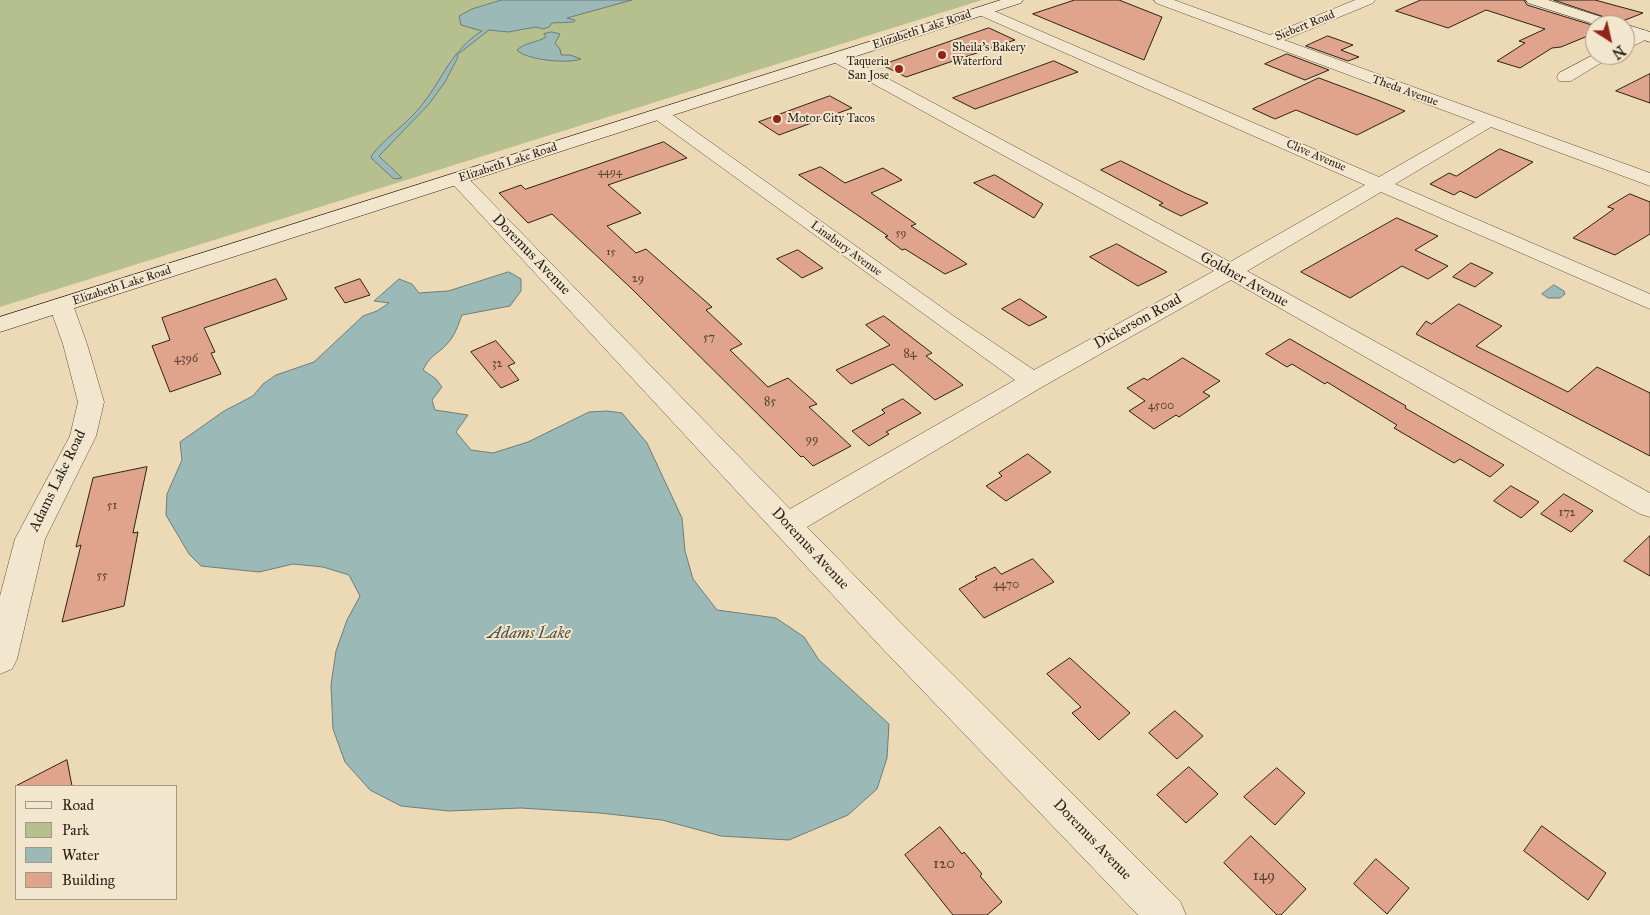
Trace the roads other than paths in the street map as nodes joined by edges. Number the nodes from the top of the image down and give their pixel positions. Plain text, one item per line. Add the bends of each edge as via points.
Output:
1 (1016, 0) edge
2 (1161, 0) edge
3 (1368, 0) edge
4 (1534, 0) edge
5 (982, 11) junction
6 (1585, 16) edge
7 (1635, 32) edge
8 (1647, 36) edge
9 (1270, 40) junction
10 (1635, 41) edge
11 (836, 57) junction
12 (1587, 65) edge
13 (1565, 77) dead end
14 (661, 115) junction
15 (1489, 122) junction
16 (458, 179) junction
17 (1650, 180) edge
18 (1381, 184) junction
19 (1230, 271) junction
20 (1650, 302) edge
21 (61, 305) junction
22 (0, 325) edge
23 (1033, 381) junction
24 (1650, 506) edge
25 (788, 524) junction
26 (0, 659) edge
27 (1166, 915) edge

1 - 5 street, Elizabeth Lake Road
2 - 9 street, Theda Avenue
3 - 9 street, Siebert Road
4 - 6 street
5 - 11 street, Elizabeth Lake Road
5 - 18 street, Clive Avenue
7 - 8 street
8 - 10 street
9 - 15 street, Theda Avenue
11 - 14 street, Elizabeth Lake Road
11 - 19 street, Goldner Avenue
12 - 13 street
14 - 16 street, Elizabeth Lake Road
14 - 23 street, Linabury Avenue
15 - 17 street, Theda Avenue
15 - 18 street, Dickerson Road
16 - 21 street, Elizabeth Lake Road
16 - 25 street, Doremus Avenue
18 - 19 street, Dickerson Road
18 - 20 street, Clive Avenue
19 - 23 street, Dickerson Road
19 - 24 street, Goldner Avenue
21 - 22 street, Elizabeth Lake Road
21 - 26 street, Adams Lake Road via 90,402 83,436 30,538
23 - 25 street, Dickerson Road
25 - 27 street, Doremus Avenue via 891,635

